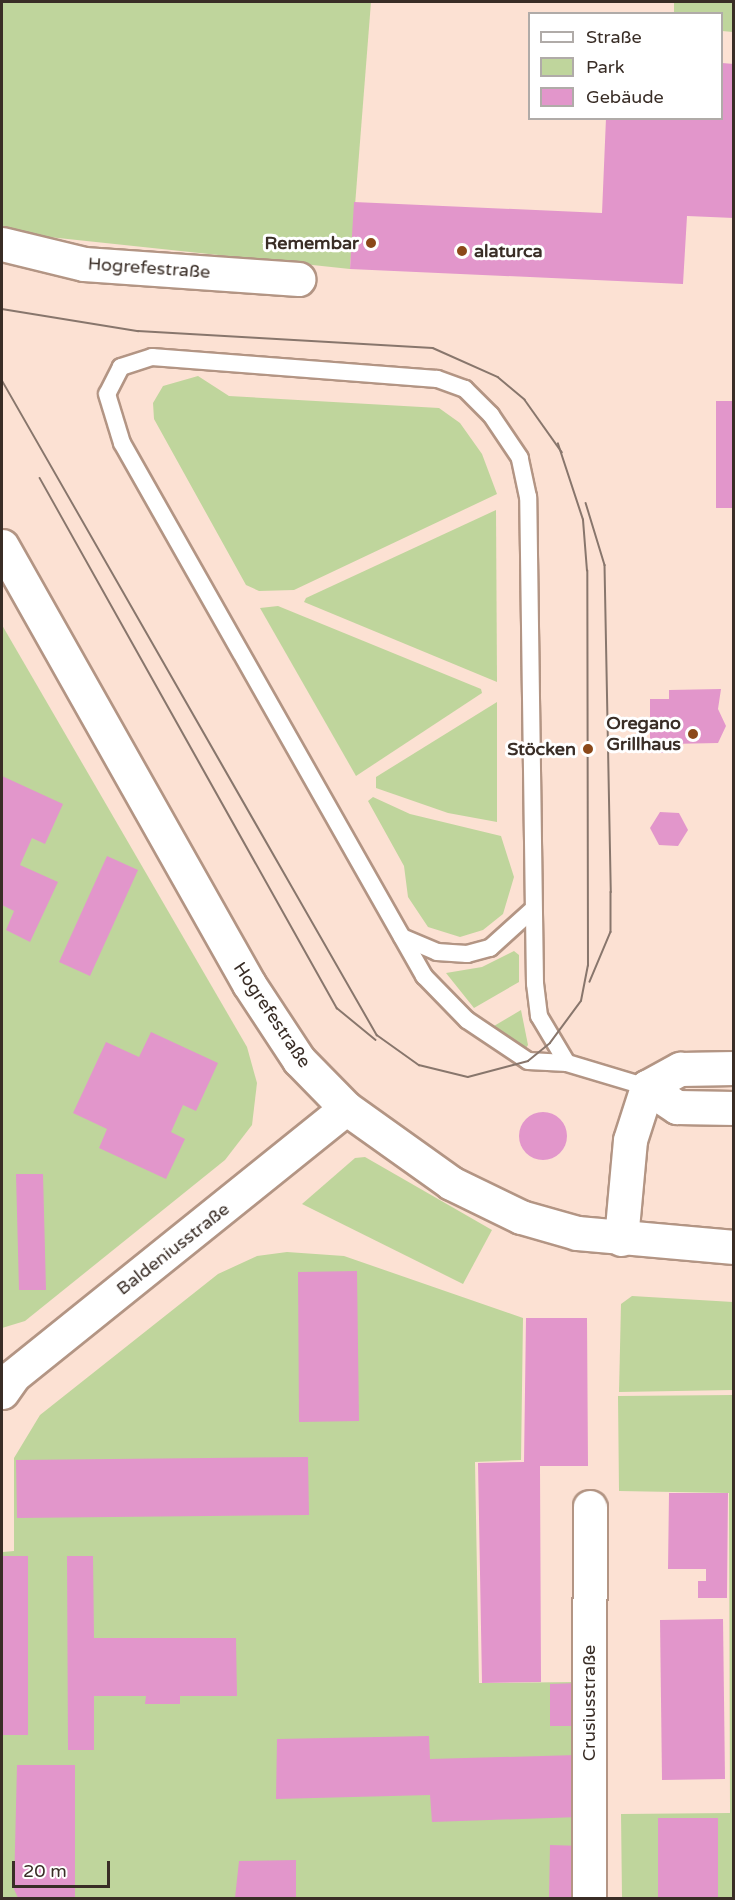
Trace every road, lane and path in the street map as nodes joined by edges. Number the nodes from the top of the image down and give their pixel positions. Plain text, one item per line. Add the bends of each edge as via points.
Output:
1 (2, 244) edge
2 (298, 279) dead end
3 (2, 546) edge
4 (531, 911) junction
5 (402, 937) junction
6 (567, 1063) junction
7 (734, 1068) edge
8 (647, 1087) junction
9 (346, 1108) junction
10 (734, 1108) edge
11 (621, 1239) junction
12 (734, 1247) edge
13 (2, 1392) edge
14 (590, 1507) dead end
15 (589, 1899) edge

1 - 2 street, Hogrefestraße via 84,264
3 - 9 street, Hogrefestraße via 249,984 299,1060
4 - 5 lane via 490,948 467,954 437,952
4 - 5 lane via 528,497 520,458 491,415 465,389 437,379 152,357 121,367 107,394 122,442
4 - 6 lane via 539,1016
5 - 6 lane via 424,976 466,1020 528,1061
6 - 8 lane
7 - 8 street via 680,1069
8 - 10 street via 677,1107
8 - 11 street via 630,1140
9 - 11 street, Hogrefestraße via 451,1183 511,1212 578,1233
9 - 13 street, Baldeniusstraße via 13,1376
11 - 12 street, Hogrefestraße
14 - 15 street, Crusiusstraße

